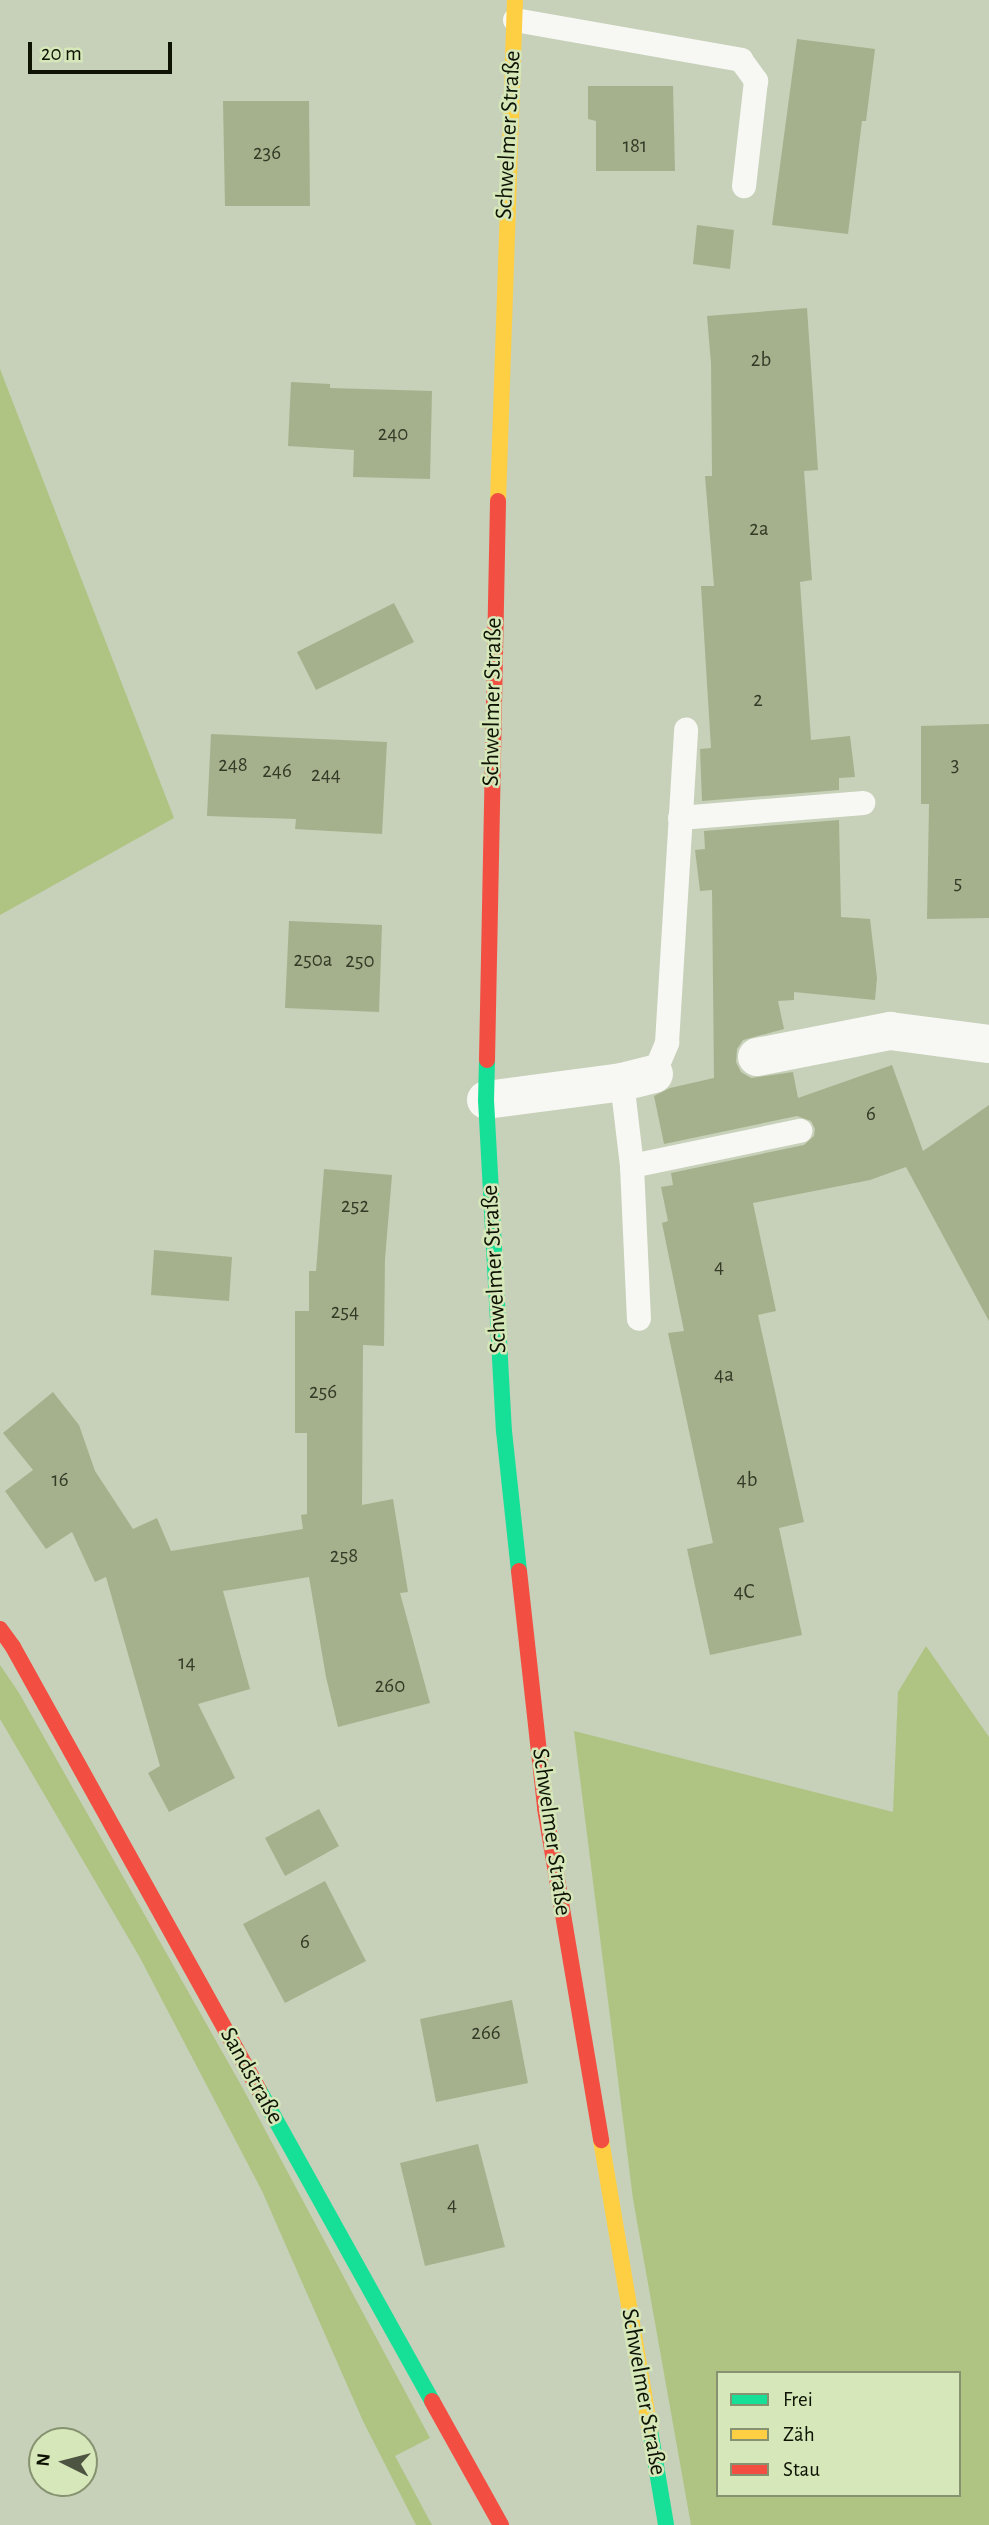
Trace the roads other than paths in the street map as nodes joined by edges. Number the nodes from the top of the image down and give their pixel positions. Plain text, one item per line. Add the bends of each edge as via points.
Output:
1 (515, 10) edge
2 (744, 186) dead end
3 (686, 730) dead end
4 (863, 803) dead end
5 (680, 818) junction
6 (989, 1044) edge
7 (757, 1057) dead end
8 (638, 1078) junction
9 (486, 1100) junction
10 (800, 1131) dead end
11 (632, 1166) junction
12 (639, 1319) dead end
13 (0, 1629) edge
14 (500, 2525) edge
15 (666, 2525) edge

1 - 2 lane via 741,60 756,80
1 - 9 main road, Schwelmer Straße via 503,289
3 - 5 lane
4 - 5 lane
5 - 8 lane via 667,1043
6 - 7 street via 890,1031
8 - 9 street
8 - 11 lane
9 - 15 main road, Schwelmer Straße via 503,1431 544,1808
10 - 11 lane
11 - 12 lane
13 - 14 main road, Sandstraße

